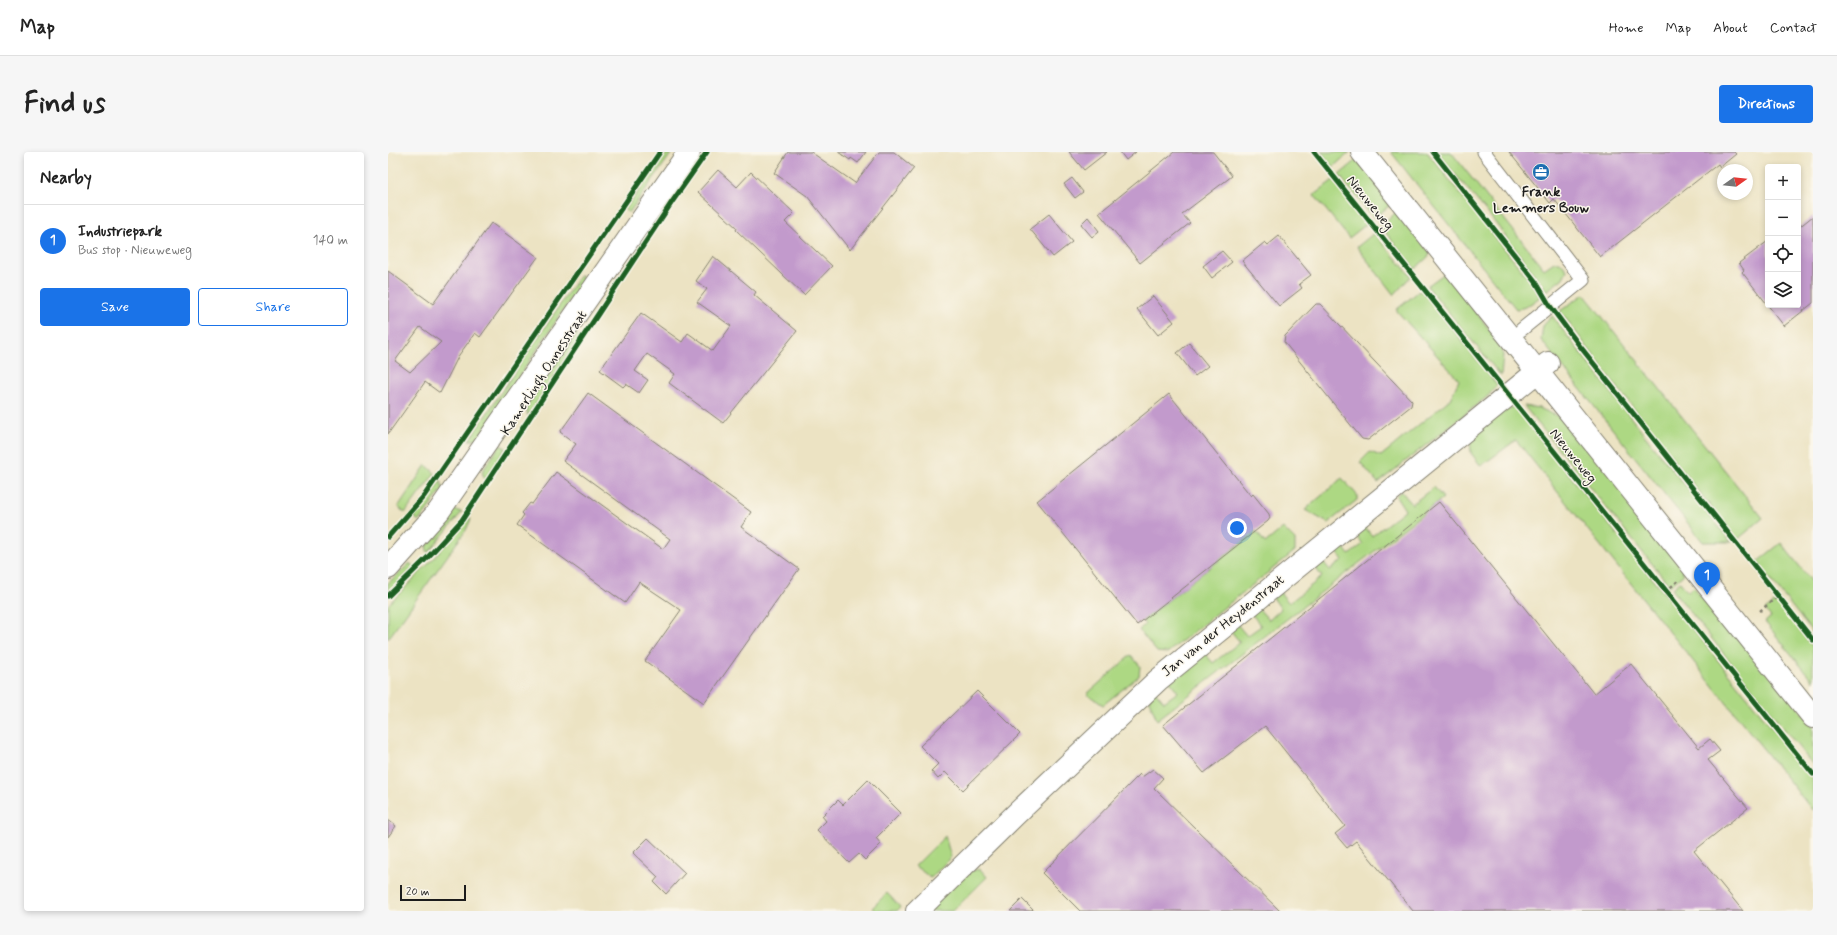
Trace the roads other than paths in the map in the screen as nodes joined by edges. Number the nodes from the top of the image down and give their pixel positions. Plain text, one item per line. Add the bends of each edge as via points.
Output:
1 (689, 152) edge
2 (1362, 152) edge
3 (1382, 152) edge
4 (1484, 152) edge
5 (1521, 330) junction
6 (1542, 367) junction
7 (388, 568) edge
8 (1813, 692) edge
9 (1813, 717) edge
10 (918, 911) edge

1 - 7 main road, Kamerlingh Onnesstraat via 439,511
2 - 6 main road, Nieuweweg
3 - 5 main road, Nieuweweg
4 - 5 lane via 1584,280
5 - 6 main road, Nieuweweg
6 - 8 main road, Nieuweweg
6 - 9 main road, Nieuweweg
6 - 10 main road, Jan van der Heydenstraat via 1158,680

